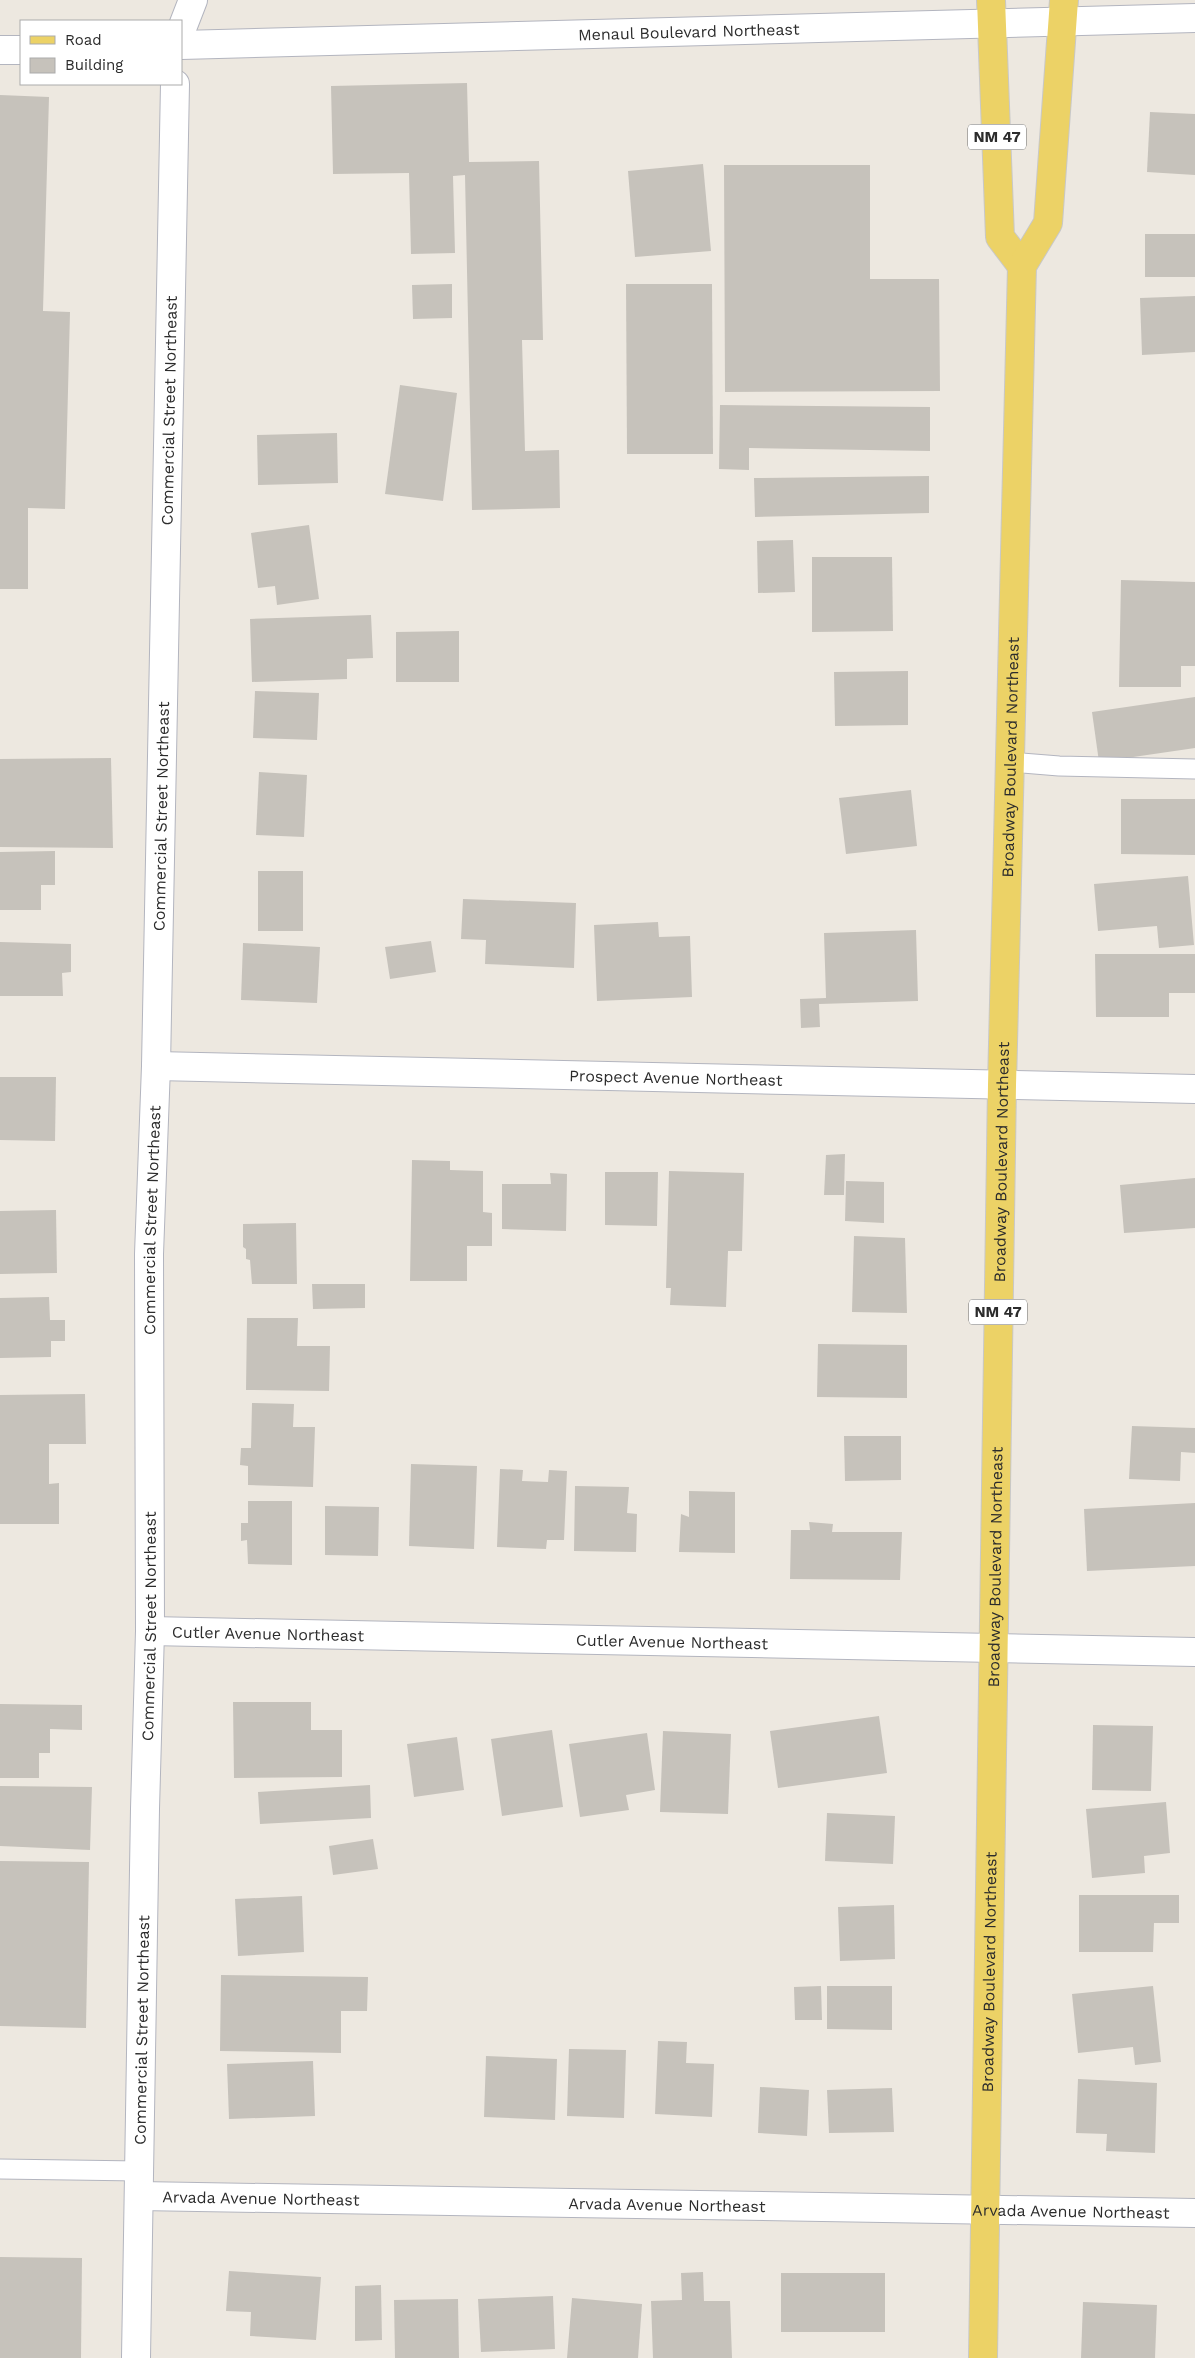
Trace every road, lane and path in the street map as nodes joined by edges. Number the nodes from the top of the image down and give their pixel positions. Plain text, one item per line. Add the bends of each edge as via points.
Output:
1 (193, 0) edge
2 (1064, 11) edge
3 (992, 12) edge
4 (1195, 18) edge
5 (182, 28) edge
6 (182, 45) edge
7 (0, 50) edge
8 (20, 50) edge
9 (175, 85) edge
10 (1022, 266) junction
11 (1010, 762) junction
12 (1195, 769) edge
13 (156, 1066) junction
14 (1002, 1085) junction
15 (1195, 1088) edge
16 (150, 1631) junction
17 (993, 1649) junction
18 (1195, 1652) edge
19 (0, 2169) edge
20 (139, 2183) junction
21 (985, 2209) junction
22 (1195, 2213) edge
23 (136, 2358) edge
24 (983, 2358) edge

1 - 5 street
2 - 3 street, Menaul Boulevard Northeast
2 - 4 street, Menaul Boulevard Northeast
2 - 10 main road, Broadway Boulevard Northeast / NM 47 via 1048,223
3 - 6 street, Menaul Boulevard Northeast
3 - 10 main road, NM 47 via 1000,238
7 - 8 street
9 - 13 street, Commercial Street Northeast
10 - 11 main road, Broadway Boulevard Northeast / NM 47
11 - 12 lane
11 - 14 main road, Broadway Boulevard Northeast / NM 47
13 - 14 street, Prospect Avenue Northeast
13 - 16 street, Commercial Street Northeast via 149,1254
14 - 15 street, Prospect Avenue Northeast
14 - 17 main road, Broadway Boulevard Northeast / NM 47
16 - 17 street, Cutler Avenue Northeast
16 - 20 street, Commercial Street Northeast
17 - 18 street, Cutler Avenue Northeast
17 - 21 main road, Broadway Boulevard Northeast / NM 47
19 - 20 lane
20 - 21 street, Arvada Avenue Northeast
20 - 23 street, Commercial Street Northeast
21 - 22 street, Arvada Avenue Northeast
21 - 24 main road, Broadway Boulevard Northeast / NM 47

